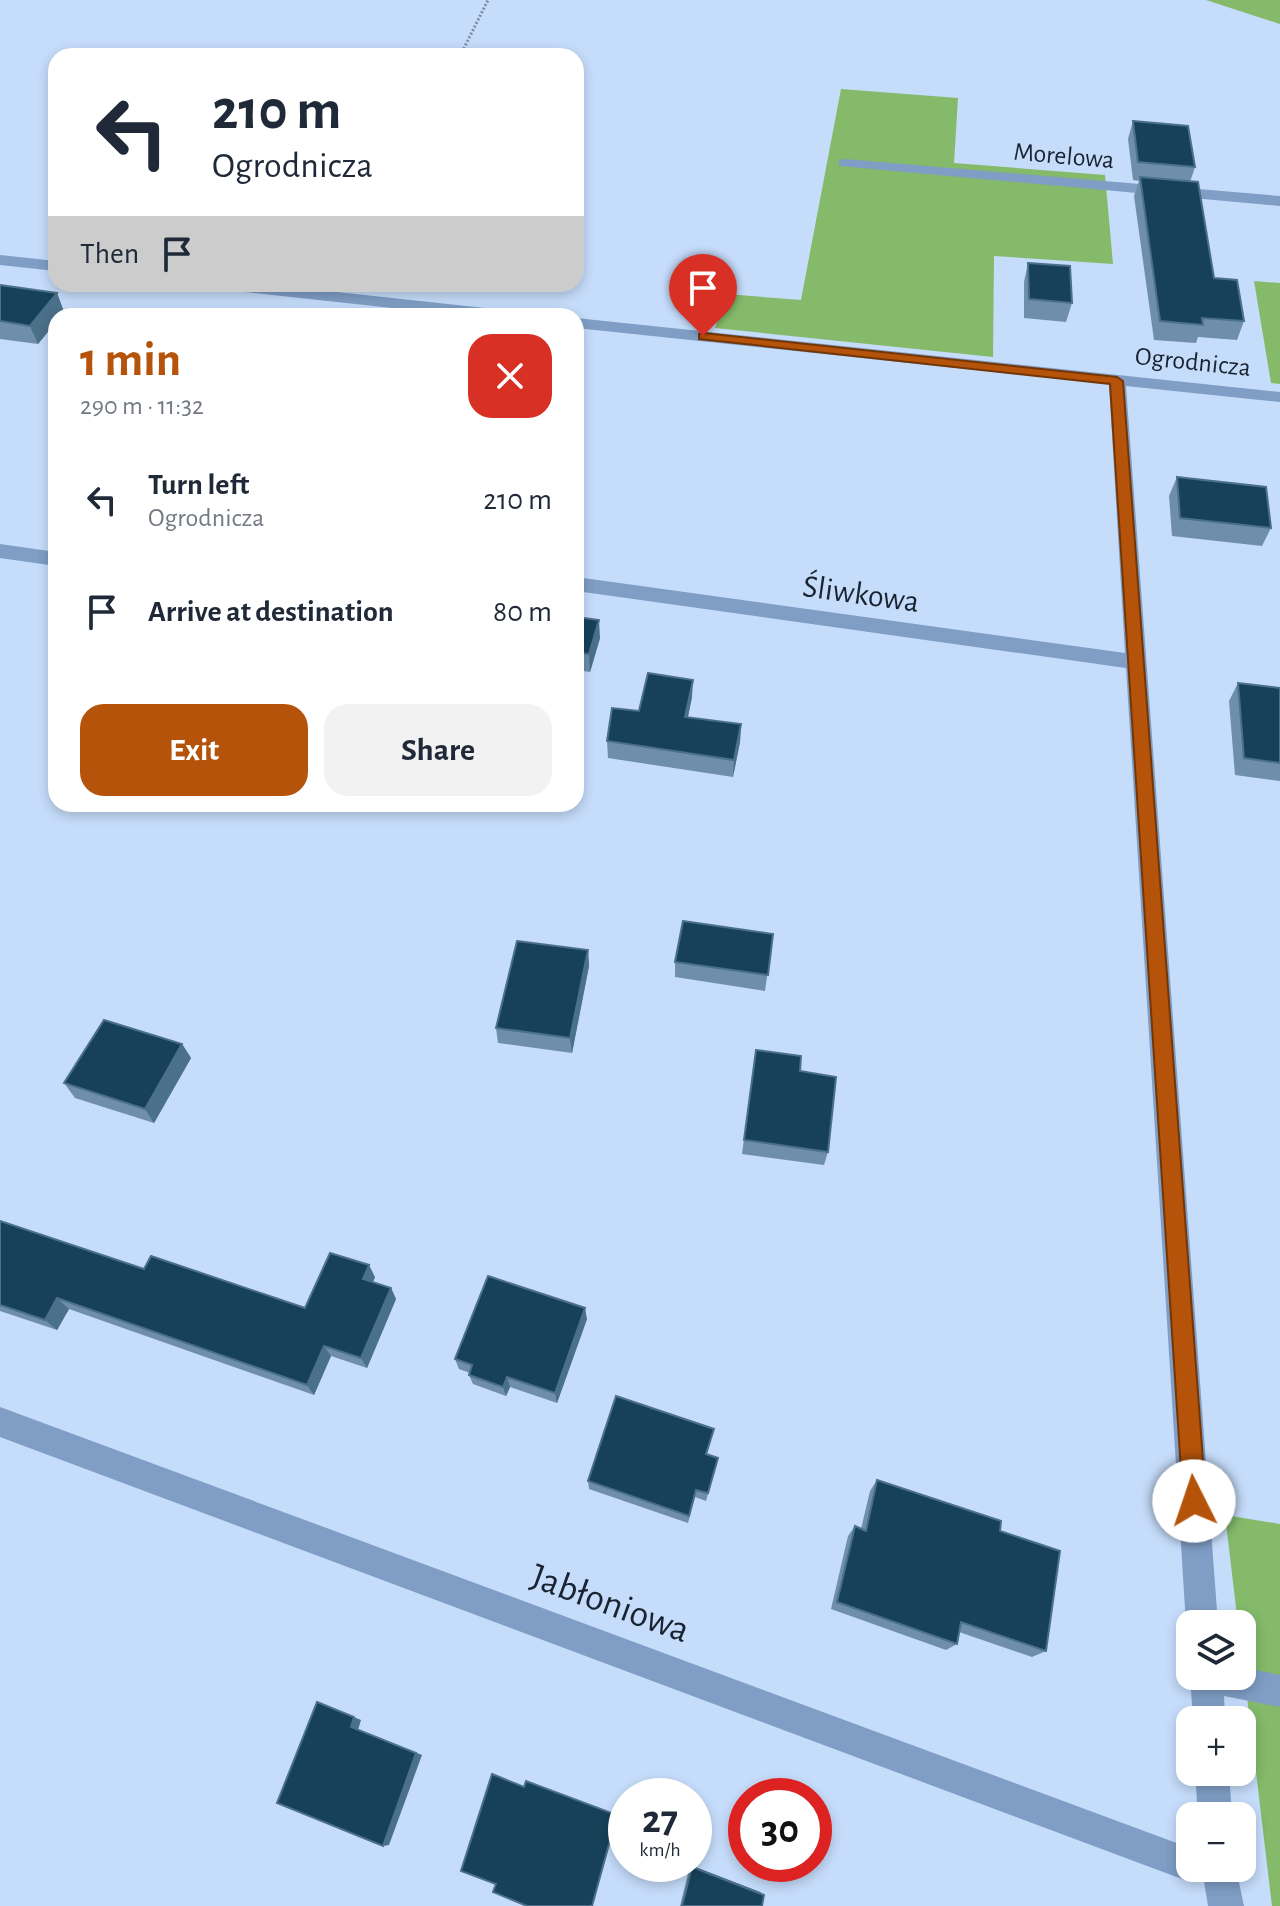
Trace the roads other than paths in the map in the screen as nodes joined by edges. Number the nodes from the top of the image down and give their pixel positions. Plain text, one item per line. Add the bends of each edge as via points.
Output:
1 (844, 163) dead end
2 (1280, 201) edge
3 (0, 260) edge
4 (48, 265) edge
5 (350, 292) edge
6 (458, 308) edge
7 (584, 324) edge
8 (1117, 381) junction
9 (1280, 397) edge
10 (0, 551) edge
11 (48, 558) edge
12 (584, 585) edge
13 (1137, 662) junction
14 (0, 1422) edge
15 (1201, 1610) edge
16 (1256, 1686) edge
17 (1280, 1691) edge
18 (1176, 1864) edge

1 - 2 street, Morelowa
3 - 4 street
5 - 6 street
7 - 8 street, Ogrodnicza
8 - 9 street, Ogrodnicza
8 - 13 street
10 - 11 street
12 - 13 street, Śliwkowa
13 - 15 street
14 - 18 street, Jabłoniowa
16 - 17 street

